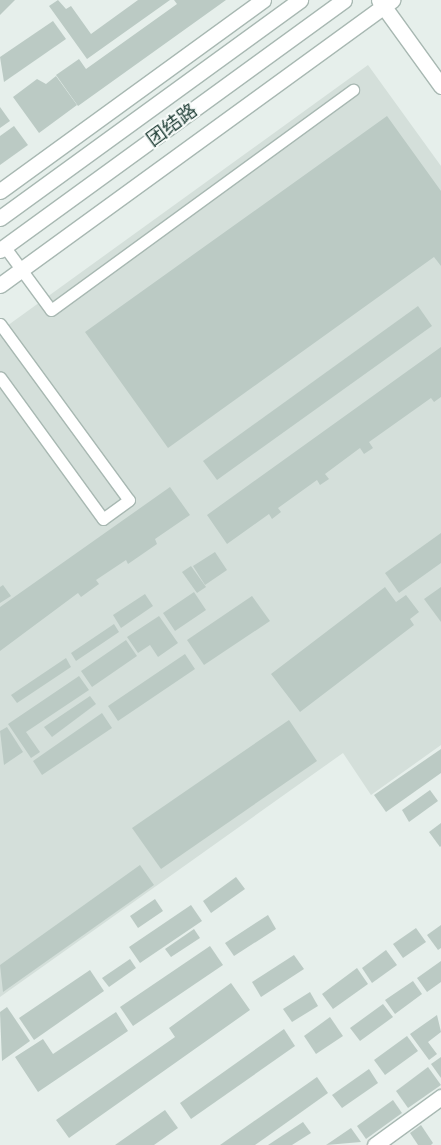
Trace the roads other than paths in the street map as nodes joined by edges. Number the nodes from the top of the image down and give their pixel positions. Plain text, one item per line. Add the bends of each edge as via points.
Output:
1 (263, 0) edge
2 (300, 0) edge
3 (344, 0) edge
4 (385, 2) edge
5 (441, 86) edge
6 (353, 90) dead end
7 (0, 191) edge
8 (0, 218) edge
9 (2, 248) edge
10 (21, 269) junction
11 (0, 285) edge
12 (0, 324) edge
13 (0, 377) edge
14 (441, 1097) edge
15 (375, 1145) edge

1 - 7 main road
2 - 8 main road, 团结路
3 - 9 main road, 团结路
4 - 5 main road
4 - 10 main road
6 - 10 lane via 51,310
9 - 10 lane
10 - 11 main road
12 - 13 lane via 128,500 103,519
14 - 15 main road

